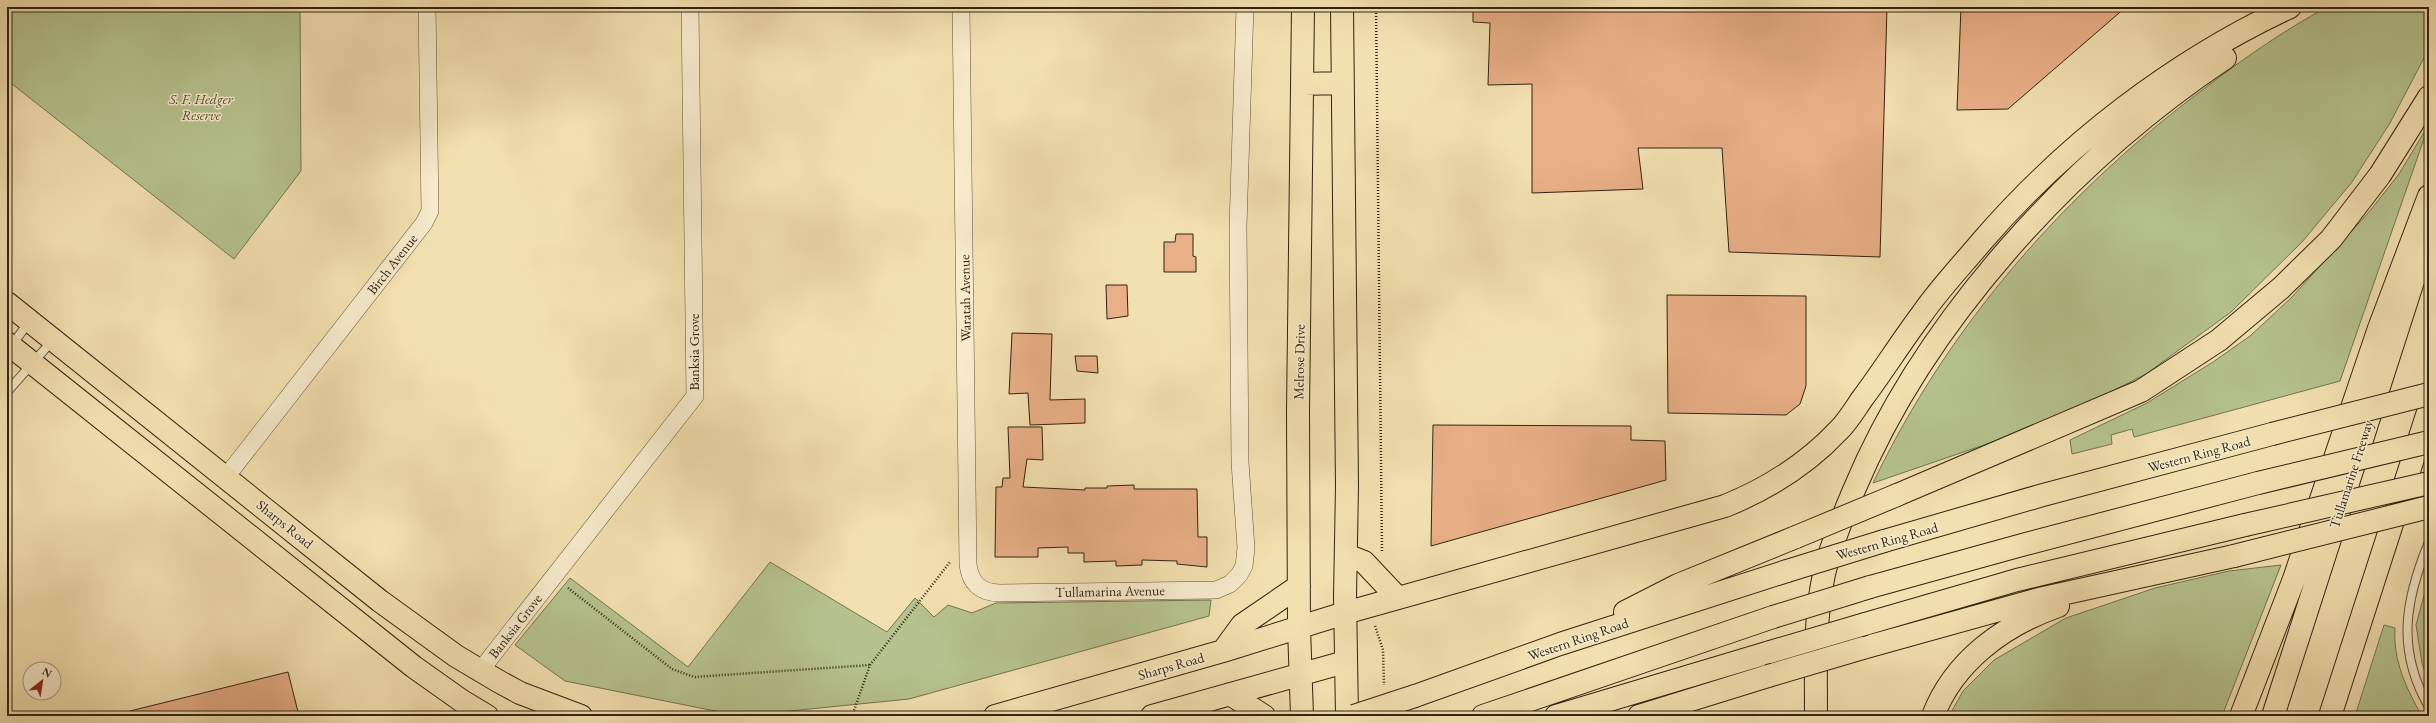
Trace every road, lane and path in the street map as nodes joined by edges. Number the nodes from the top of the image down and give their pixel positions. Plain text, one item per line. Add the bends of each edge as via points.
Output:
1 (426, 7) edge
2 (690, 7) edge
3 (961, 7) edge
4 (1245, 7) edge
5 (1303, 7) edge
6 (1342, 7) edge
7 (1376, 7) edge
8 (2290, 7) edge
9 (2303, 7) edge
10 (1342, 83) junction
11 (1303, 84) junction
12 (2429, 97) edge
13 (2429, 196) edge
14 (2429, 233) edge
15 (7, 303) edge
16 (30, 321) junction
17 (54, 339) junction
18 (9, 347) edge
19 (33, 364) junction
20 (7, 392) edge
21 (2429, 394) edge
22 (2429, 409) edge
23 (2429, 442) edge
24 (226, 477) junction
25 (2429, 483) edge
26 (2429, 507) edge
27 (2429, 542) edge
28 (1346, 555) junction
29 (2234, 556) junction
30 (950, 562) dead end
31 (1382, 580) junction
32 (977, 586) joint
33 (1299, 586) junction
34 (568, 588) dead end
35 (1398, 598) junction
36 (1345, 612) junction
37 (1299, 627) junction
38 (1560, 644) junction
39 (1224, 651) junction
40 (1345, 662) junction
41 (870, 666) junction
42 (480, 671) junction
43 (1301, 674) junction
44 (1230, 694) junction
45 (2429, 707) edge
46 (487, 716) edge
47 (581, 716) edge
48 (852, 716) edge
49 (995, 716) edge
50 (1152, 716) edge
51 (1264, 716) edge
52 (1302, 716) edge
53 (1347, 716) edge
54 (1354, 716) edge
55 (1483, 716) edge
56 (1556, 716) edge
57 (1639, 716) edge
58 (1816, 716) edge
59 (1933, 716) edge
60 (2241, 716) edge
61 (2273, 716) edge
62 (2330, 716) edge

1 - 24 street, Birch Avenue via 430,211 424,223
2 - 42 street, Banksia Grove via 695,396
3 - 32 street, Waratah Avenue via 968,564 969,573
4 - 32 street, Tullamarina Avenue via 1238,226 1240,462 1246,548 1245,562 1239,575 1230,584 1216,590 999,593
5 - 11 main road, Melrose Drive
6 - 10 main road
7 - 31 path via 1382,557 1390,572
8 - 35 main road, Sharps Road via 2247,27 2145,91 2026,194 1984,239 1923,312 1840,429 1810,456 1775,480 1750,496 1725,506
9 - 58 main road via 2205,71 2110,146 2025,232 1974,292 1933,346 1886,422 1863,468 1839,526 1824,574 1816,621
10 - 11 main road
10 - 28 main road
11 - 33 main road, Melrose Drive via 1298,411
12 - 38 main road, bridge via 2380,175 2330,239 2281,288 2219,340 2141,390 1897,495 1678,585
13 - 60 main road via 2378,331 2294,579
14 - 61 main road, Tullamarine Freeway
15 - 16 main road, Sharps Road
16 - 17 main road, Sharps Road
16 - 18 lane
17 - 19 lane
17 - 24 main road, Sharps Road
18 - 19 main road
19 - 20 lane
19 - 46 main road via 361,626 456,697
21 - 38 main road, Western Ring Road, bridge via 2043,495 1884,541
22 - 62 main road
23 - 55 main road, bridge via 2022,544 1870,587 1773,617
24 - 42 main road, Sharps Road via 380,601 439,645
25 - 56 main road, bridge via 2017,580
26 - 29 main road, bridge
27 - 45 lane via 2421,560 2409,606 2407,629 2414,681
28 - 31 main road via 1364,562
28 - 36 main road
29 - 57 main road, bridge via 2039,599 1863,648
29 - 59 main road via 2079,599 2014,626 1975,653 1959,670
30 - 41 path
31 - 35 main road
33 - 37 main road, Melrose Drive
33 - 39 main road via 1242,625
34 - 41 path via 672,670 682,674 694,677
35 - 36 main road, Sharps Road
36 - 37 main road, Sharps Road
36 - 40 main road
37 - 39 main road, Sharps Road
37 - 43 main road, Melrose Drive
38 - 54 main road, Western Ring Road, bridge
39 - 49 main road, Sharps Road
40 - 43 main road
40 - 53 main road
41 - 48 path
42 - 47 main road, Sharps Road via 520,693
43 - 44 main road
43 - 52 main road, Melrose Drive
44 - 50 main road
44 - 51 main road

